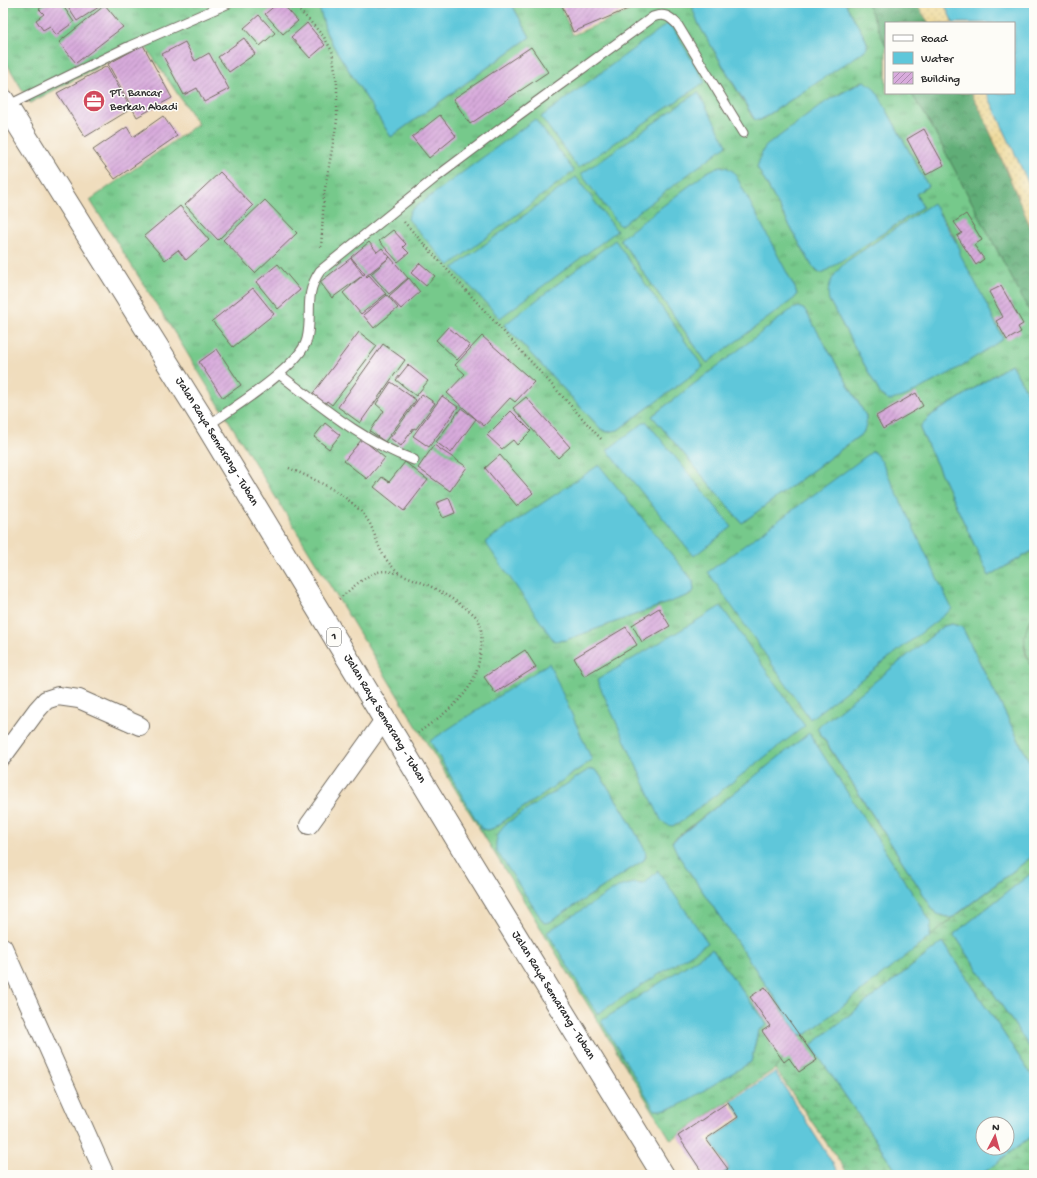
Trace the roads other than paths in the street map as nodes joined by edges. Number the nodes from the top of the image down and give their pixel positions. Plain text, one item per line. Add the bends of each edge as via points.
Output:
1 (230, 3) edge
2 (5, 103) edge
3 (743, 133) dead end
4 (279, 374) junction
5 (206, 426) junction
6 (414, 460) dead end
7 (384, 720) junction
8 (140, 726) dead end
9 (3, 756) edge
10 (309, 825) dead end
11 (3, 947) edge
12 (105, 1175) edge
13 (663, 1175) edge

1 - 2 lane
2 - 5 highway, Jalan Raya Semarang - Tuban / 1
3 - 4 lane via 677,24 671,18 659,14 653,17 435,178 320,271 310,294 307,340 299,355
4 - 5 lane
4 - 6 lane via 340,420 395,453
5 - 7 highway, Jalan Raya Semarang - Tuban / 1
7 - 10 street
7 - 13 highway, Jalan Raya Semarang - Tuban / 1
8 - 9 street via 78,699 58,696 46,700
11 - 12 street

